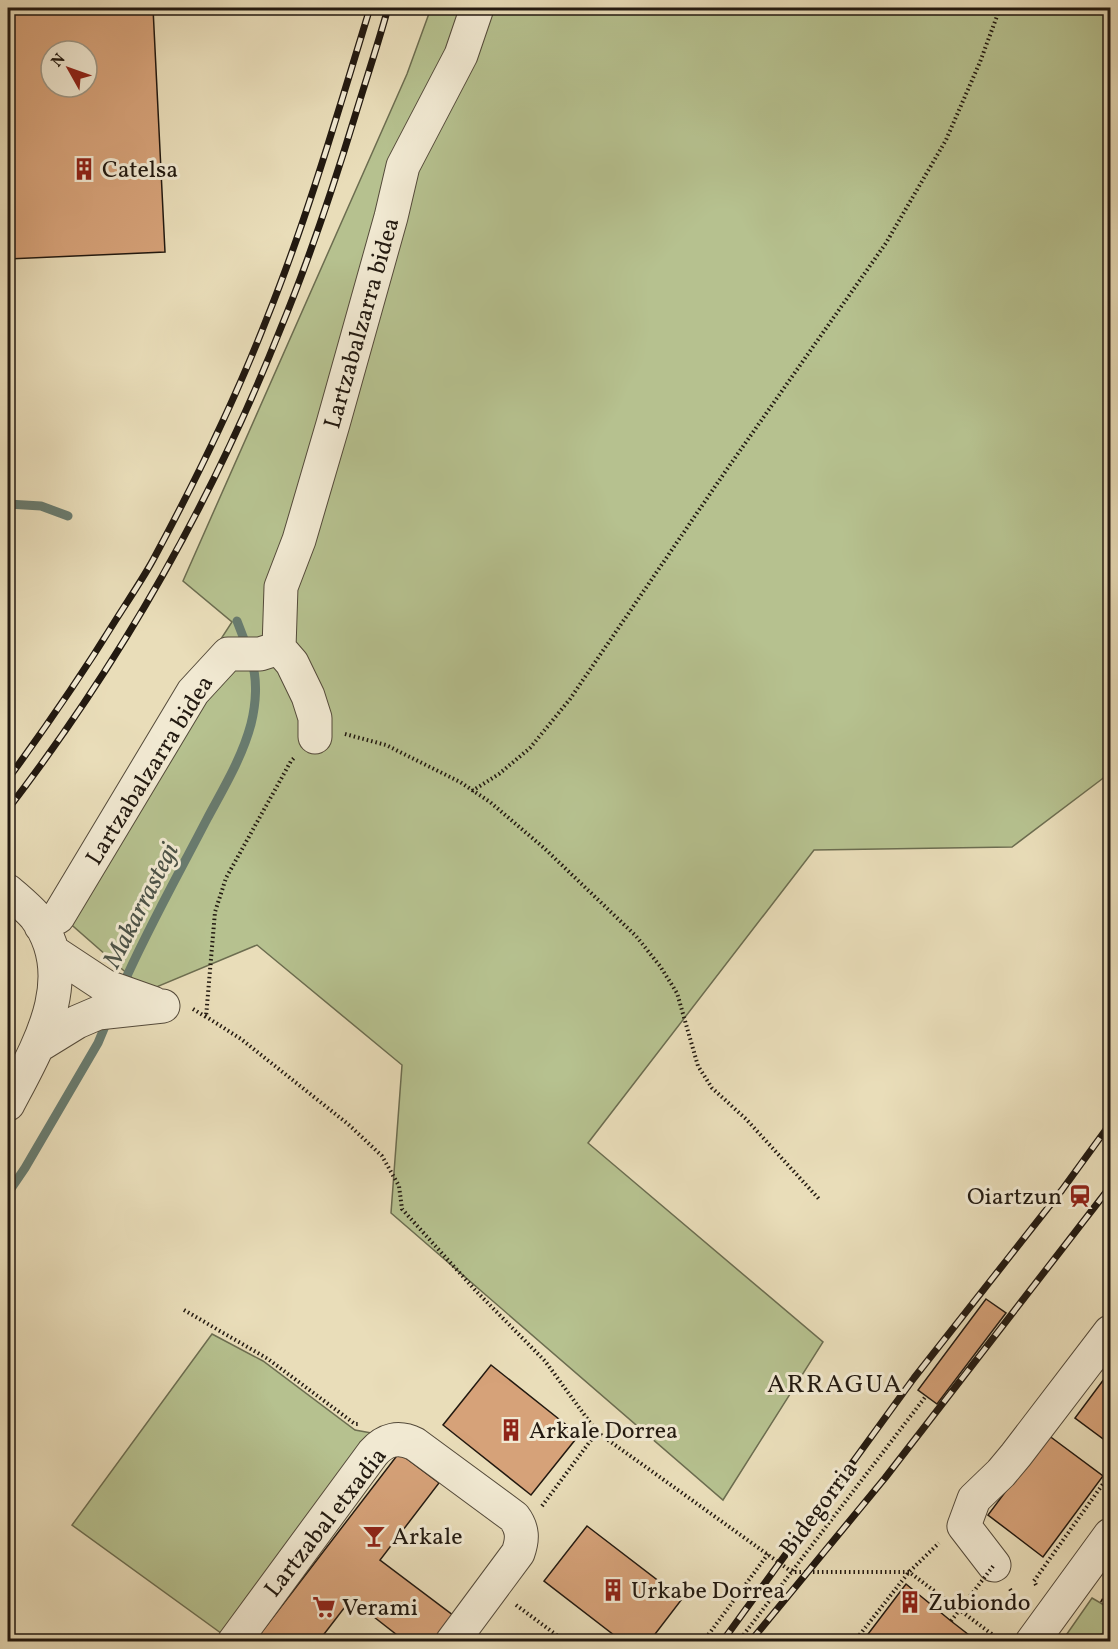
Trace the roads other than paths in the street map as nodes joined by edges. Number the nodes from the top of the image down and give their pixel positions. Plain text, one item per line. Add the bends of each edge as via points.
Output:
1 (477, 8) edge
2 (270, 651) junction
3 (315, 737) road end
4 (8, 891) edge
5 (46, 938) junction
6 (102, 1000) junction
7 (163, 1006) road end
8 (38, 1046) junction
9 (8, 1104) edge
10 (1110, 1332) edge
11 (1110, 1535) edge
12 (994, 1565) road end
13 (234, 1641) edge
14 (452, 1641) edge
15 (1032, 1641) edge

1 - 2 street, Lartzabalzarra bidea via 461,55 403,166 333,424 281,587
2 - 3 street via 292,663 309,696
2 - 5 street, Lartzabalzarra bidea via 228,654 193,692
4 - 5 street via 33,915
5 - 6 street
5 - 8 street via 56,978
6 - 7 street
6 - 8 street via 77,1022
8 - 9 street
10 - 12 street via 1016,1455 974,1499 964,1526
11 - 15 street
13 - 14 street, Lartzabal etxadia via 373,1453 393,1440 415,1444 514,1516 522,1533 518,1553

